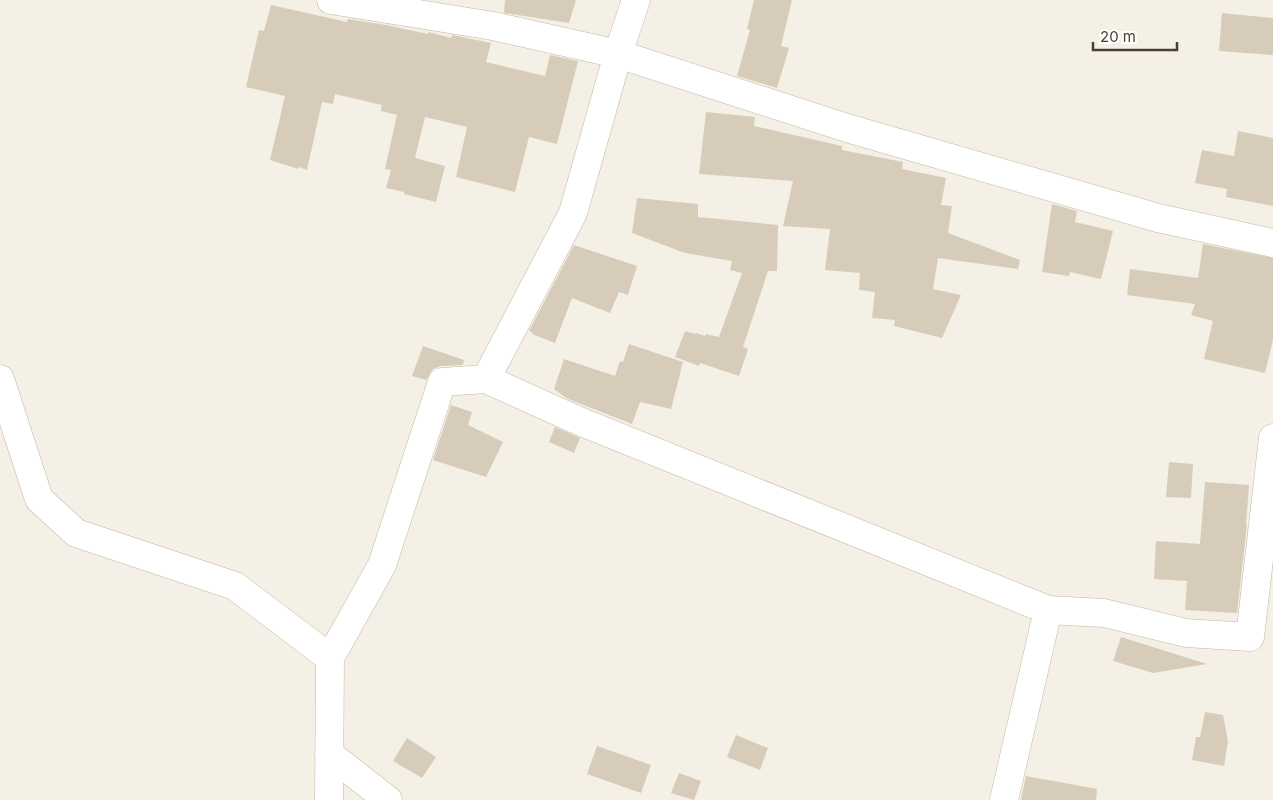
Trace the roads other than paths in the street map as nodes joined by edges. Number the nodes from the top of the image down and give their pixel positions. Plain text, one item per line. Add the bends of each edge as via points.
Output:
1 (331, 0) edge
2 (636, 0) edge
3 (618, 54) junction
4 (1273, 243) edge
5 (0, 379) edge
6 (486, 379) junction
7 (1273, 438) edge
8 (1048, 610) junction
9 (330, 658) junction
10 (329, 754) junction
11 (329, 800) edge
12 (388, 800) edge
13 (1004, 800) edge

1 - 3 street via 493,26
2 - 3 street
3 - 4 street via 847,128 1111,205
3 - 6 street via 573,213
5 - 9 street via 39,499 76,532 234,586
6 - 8 street via 579,420
6 - 9 street via 442,382 382,565
7 - 8 street via 1250,637 1186,633 1104,613
8 - 13 street
9 - 10 street
10 - 11 street
10 - 12 street

